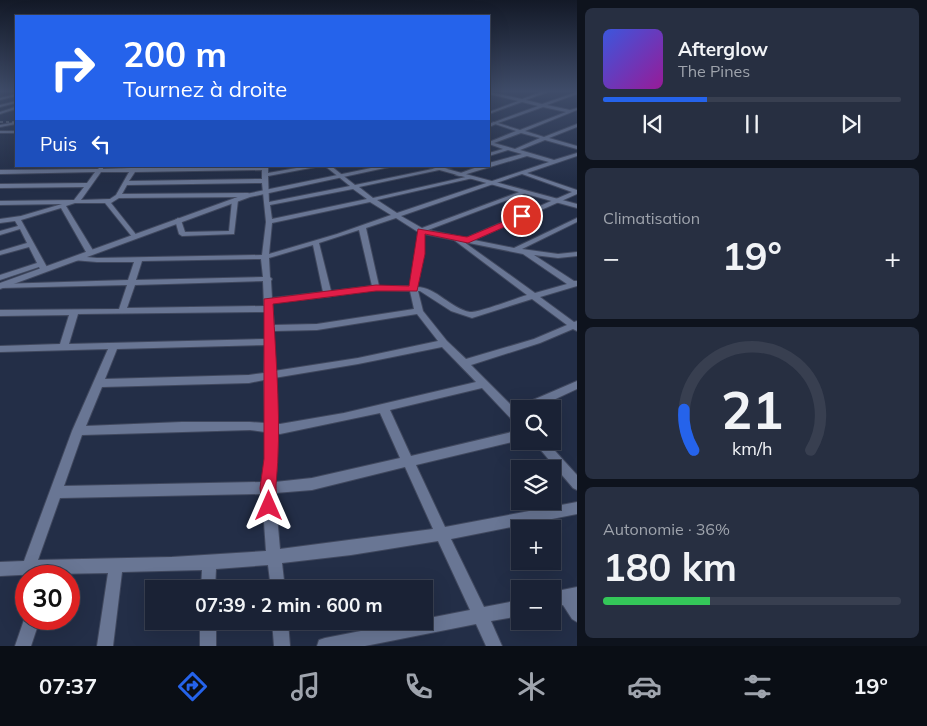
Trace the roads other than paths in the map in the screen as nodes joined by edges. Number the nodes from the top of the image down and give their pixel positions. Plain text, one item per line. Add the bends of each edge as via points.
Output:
1 (545, 121) edge
2 (15, 123) edge
3 (491, 124) edge
4 (577, 125) edge
5 (0, 126) edge
6 (519, 131) junction
7 (0, 132) edge
8 (15, 132) edge
9 (563, 132) junction
10 (570, 133) dead end
11 (545, 138) junction
12 (490, 143) edge
13 (490, 143) edge
14 (577, 148) edge
15 (513, 149) junction
16 (528, 153) junction
17 (577, 154) edge
18 (490, 155) edge
19 (568, 157) junction
20 (577, 160) edge
21 (555, 162) junction
22 (490, 165) edge
23 (314, 167) edge
24 (328, 167) edge
25 (386, 167) edge
26 (432, 167) edge
27 (453, 167) edge
28 (483, 167) edge
29 (101, 168) edge
30 (134, 168) edge
31 (444, 170) junction
32 (0, 172) edge
33 (523, 172) junction
34 (458, 174) junction
35 (265, 176) edge
36 (340, 176) junction
37 (470, 178) junction
38 (125, 183) junction
39 (490, 183) junction
40 (88, 185) junction
41 (0, 186) edge
42 (356, 187) junction
43 (524, 192) junction
44 (577, 192) edge
45 (118, 196) junction
46 (248, 196) junction
47 (235, 200) junction
48 (372, 200) junction
49 (558, 200) junction
50 (77, 201) junction
51 (107, 201) junction
52 (0, 202) edge
53 (268, 204) junction
54 (577, 206) edge
55 (63, 207) junction
56 (395, 215) junction
57 (178, 220) junction
58 (577, 220) edge
59 (0, 221) edge
60 (269, 222) junction
61 (19, 223) junction
62 (362, 227) junction
63 (421, 231) junction
64 (0, 232) edge
65 (135, 237) junction
66 (452, 237) junction
67 (468, 240) junction
68 (316, 243) junction
69 (30, 244) junction
70 (515, 250) junction
71 (0, 252) edge
72 (90, 252) junction
73 (524, 252) junction
74 (577, 254) edge
75 (265, 257) junction
76 (76, 258) junction
77 (139, 259) junction
78 (42, 267) junction
79 (0, 278) edge
80 (268, 280) junction
81 (132, 283) junction
82 (575, 284) edge
83 (0, 286) edge
84 (376, 288) junction
85 (414, 289) junction
86 (328, 295) junction
87 (533, 296) junction
88 (268, 305) junction
89 (122, 311) junction
90 (419, 311) junction
91 (74, 312) junction
92 (0, 313) edge
93 (576, 326) edge
94 (270, 328) junction
95 (269, 342) junction
96 (444, 343) junction
97 (114, 345) junction
98 (64, 347) junction
99 (0, 349) edge
100 (465, 363) junction
101 (269, 374) junction
102 (97, 383) junction
103 (485, 384) junction
104 (577, 385) edge
105 (546, 400) edge
106 (511, 406) edge
107 (383, 408) junction
108 (271, 429) junction
109 (78, 431) junction
110 (511, 437) edge
111 (547, 450) edge
112 (409, 460) junction
113 (577, 484) edge
114 (268, 488) junction
115 (57, 492) junction
116 (577, 508) edge
117 (442, 533) junction
118 (275, 557) junction
119 (209, 562) junction
120 (30, 565) edge
121 (116, 565) junction
122 (15, 568) edge
123 (80, 568) edge
124 (0, 569) edge
125 (208, 580) edge
126 (277, 580) edge
127 (566, 597) edge
128 (511, 610) edge
129 (577, 614) edge
130 (481, 617) junction
131 (28, 630) edge
132 (208, 630) edge
133 (281, 630) edge
134 (23, 646) edge
135 (105, 646) edge
136 (208, 646) edge
137 (282, 646) edge
138 (325, 646) edge
139 (494, 646) edge

1 - 6 street
2 - 5 street
3 - 6 street
4 - 9 street
6 - 11 street
6 - 12 street
7 - 8 street
9 - 10 street
9 - 11 street
11 - 14 street
11 - 15 street
13 - 15 street
15 - 16 street
15 - 18 street
16 - 21 street
16 - 22 street
17 - 19 street
19 - 20 street
19 - 21 street
21 - 33 street
23 - 35 street
24 - 36 street
25 - 36 street
26 - 31 street
27 - 31 street
28 - 34 street
29 - 30 street
29 - 32 street
29 - 40 street
30 - 35 street
30 - 38 street
31 - 34 street
31 - 42 street
33 - 39 street
33 - 44 street
34 - 37 street
35 - 36 street
35 - 38 street
35 - 46 street
35 - 53 street
36 - 42 street
37 - 39 street
37 - 48 street
38 - 45 street
39 - 43 street
39 - 56 street
40 - 41 street
40 - 50 street
42 - 48 street
42 - 53 street
43 - 49 street
43 - 63 street
44 - 49 street
45 - 46 street via 144,199
45 - 51 street
46 - 47 street
47 - 57 street
47 - 57 street via 232,233 182,234
48 - 56 street
48 - 60 street
49 - 54 street
49 - 67 street
50 - 51 street
50 - 52 street
50 - 55 street
51 - 65 street
53 - 60 street
55 - 61 street
55 - 72 street
56 - 62 street
56 - 63 street
57 - 65 street
58 - 70 street
59 - 61 street
60 - 75 street
61 - 64 street
61 - 69 street
62 - 68 street
62 - 84 street
63 - 66 street
63 - 85 street
65 - 72 street
66 - 67 street
66 - 87 street
67 - 70 street
68 - 75 street
68 - 86 street
69 - 71 street
69 - 78 street
70 - 73 street
72 - 76 street
73 - 74 street via 558,256
73 - 82 street
75 - 77 street
75 - 80 street
76 - 77 street
76 - 78 street
77 - 81 street
78 - 79 street
78 - 83 street
80 - 81 street
80 - 88 street
81 - 83 street
81 - 89 street
82 - 87 street
84 - 85 street
84 - 86 street
85 - 87 street via 427,290 454,309 472,315
85 - 90 street
86 - 88 street
87 - 93 street
88 - 89 street
88 - 94 street
89 - 91 street
90 - 94 street via 317,327
90 - 96 street
91 - 92 street
91 - 98 street
93 - 100 street
94 - 95 street
95 - 97 street
95 - 101 street
96 - 100 street
96 - 101 street via 358,361
97 - 98 street
97 - 102 street
98 - 99 street
100 - 103 street
101 - 102 street via 249,379
101 - 108 street
102 - 109 street
103 - 106 street
103 - 107 street
104 - 105 street
107 - 108 street via 293,428
107 - 112 street
108 - 109 street via 182,427
108 - 114 street via 272,459
109 - 115 street
110 - 112 street
111 - 113 street
112 - 114 street via 312,484
112 - 117 street
114 - 115 street
114 - 118 street
115 - 120 street
116 - 117 street
117 - 118 street
117 - 130 street
118 - 119 street
118 - 126 street
119 - 121 street
119 - 125 street
121 - 123 street
121 - 135 street
122 - 124 street
127 - 129 street
128 - 130 street
130 - 138 street
130 - 139 street
131 - 134 street
132 - 136 street
133 - 137 street

